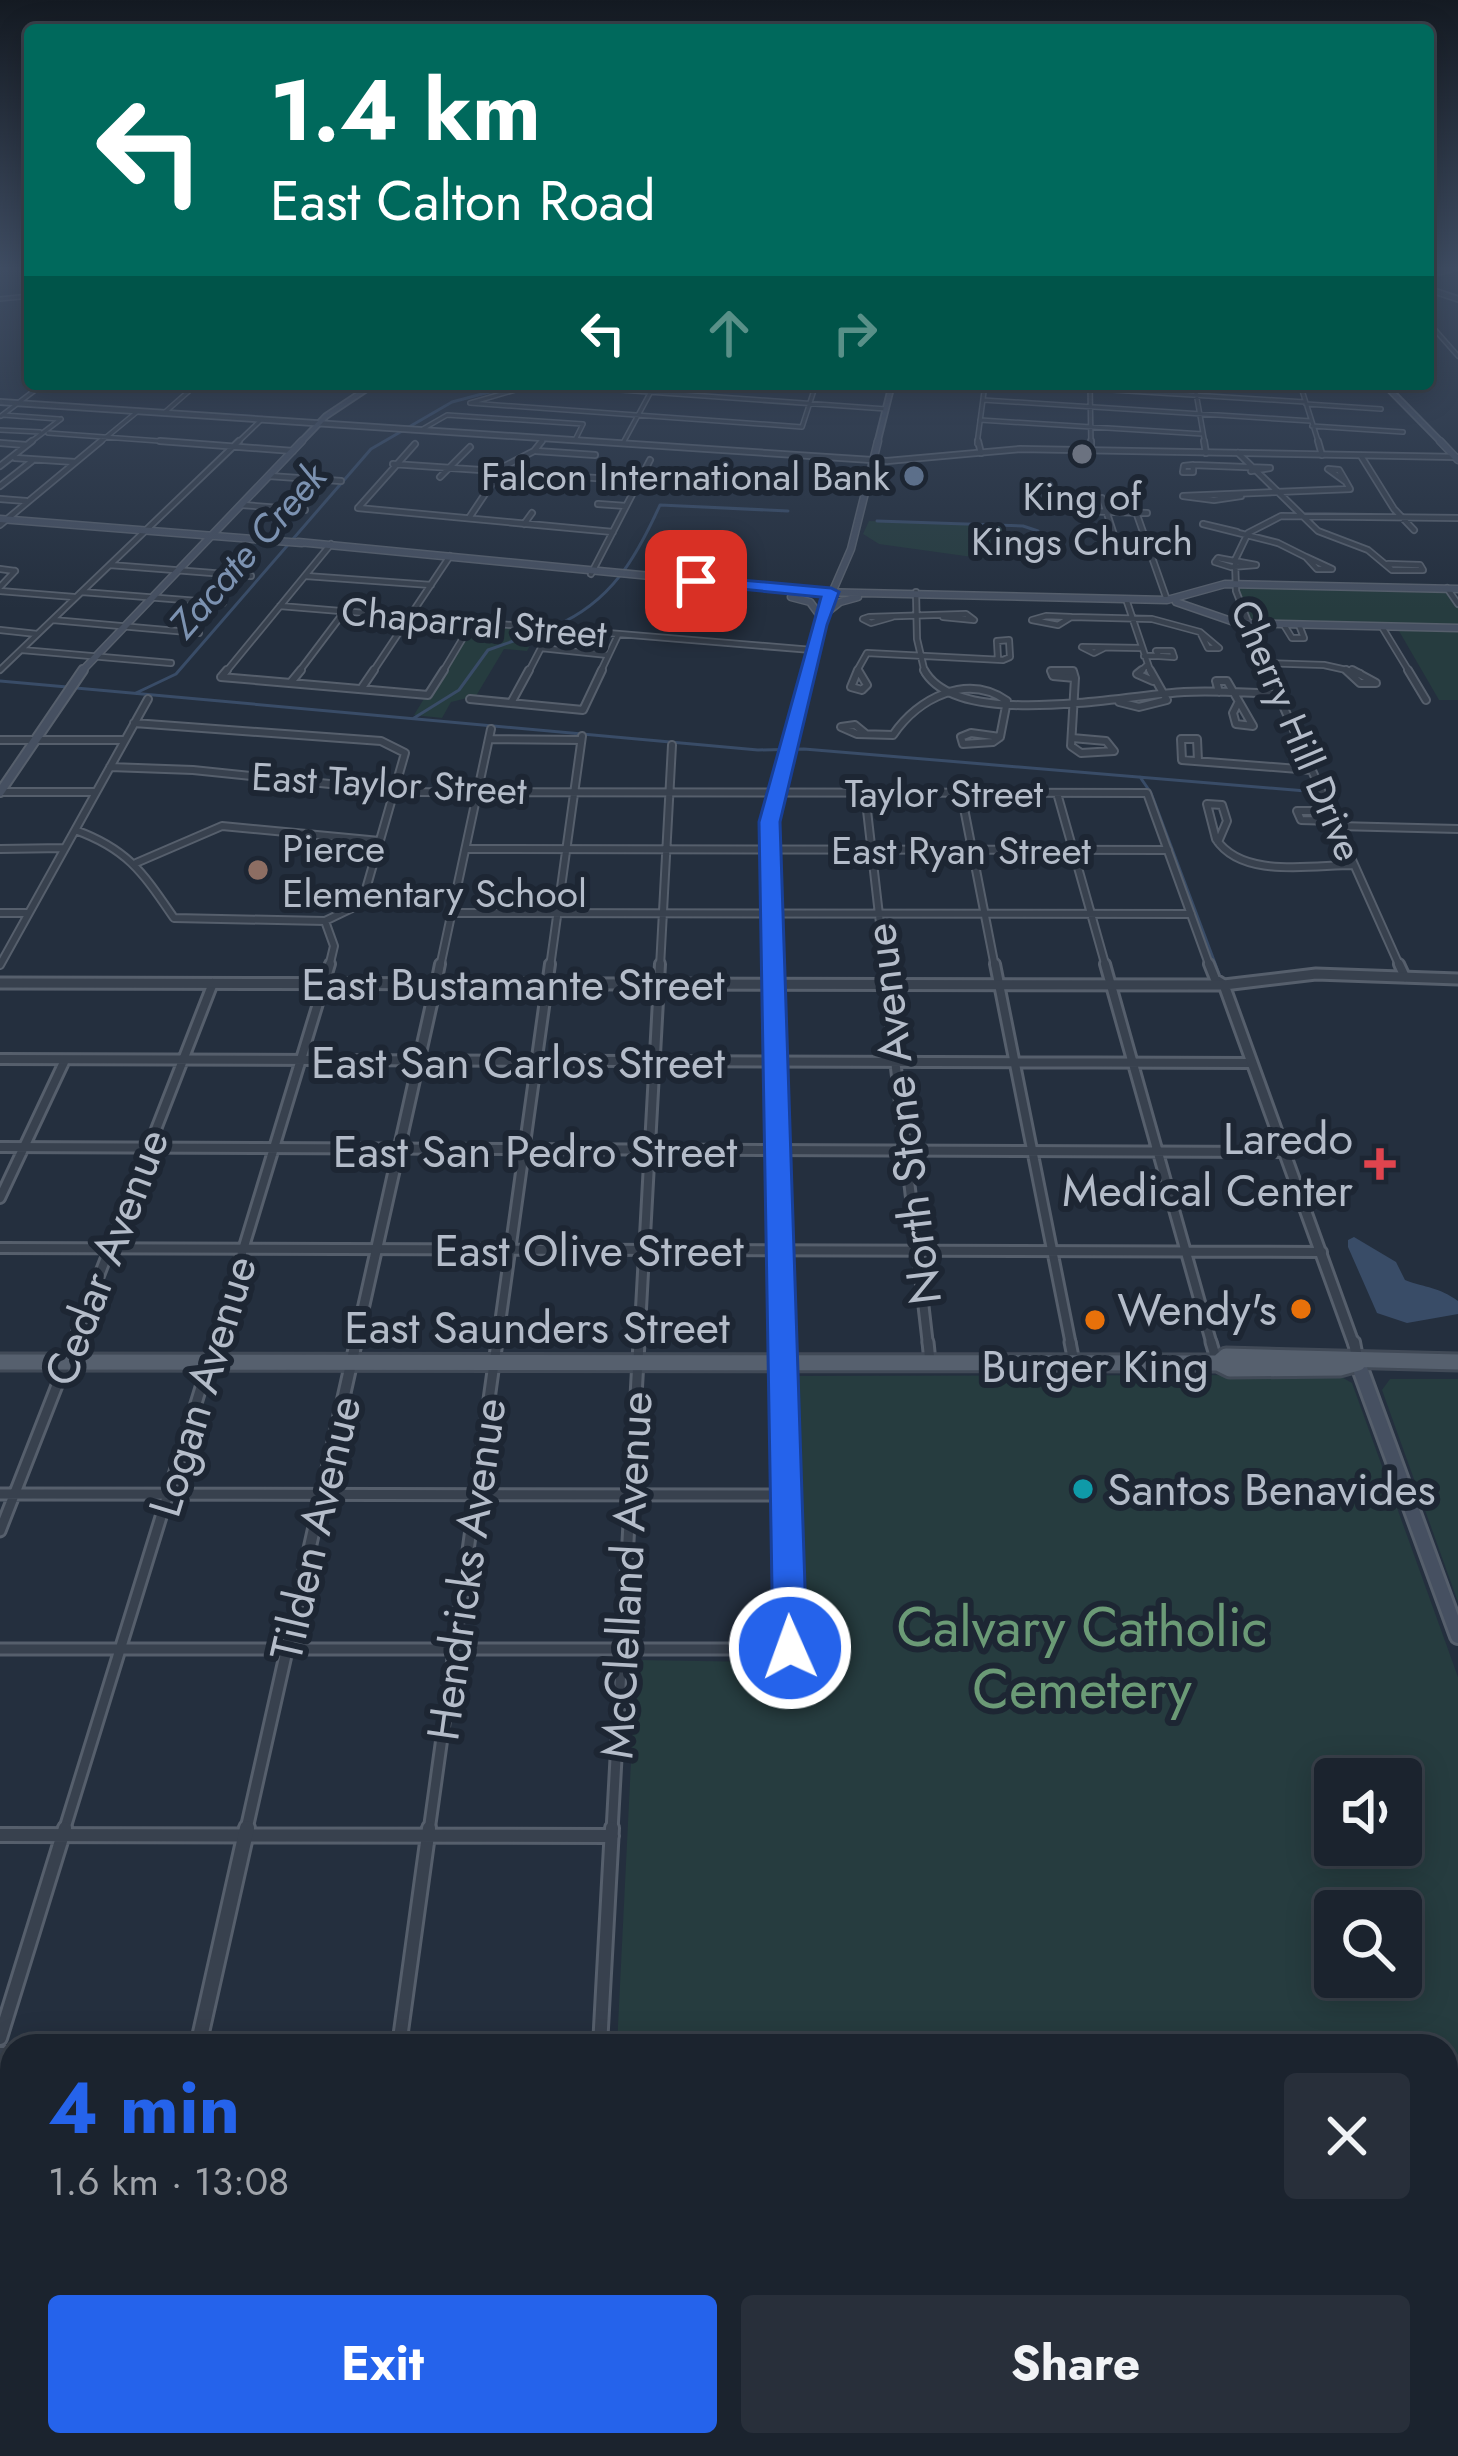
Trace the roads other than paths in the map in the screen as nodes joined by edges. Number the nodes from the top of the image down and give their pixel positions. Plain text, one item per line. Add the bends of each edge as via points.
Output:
1 (35, 390) edge
2 (190, 390) edge
3 (366, 390) edge
4 (516, 390) edge
5 (605, 390) edge
6 (652, 390) edge
7 (814, 390) edge
8 (891, 390) edge
9 (984, 390) edge
10 (1090, 390) edge
11 (1137, 390) edge
12 (1195, 390) edge
13 (1302, 390) edge
14 (1390, 390) edge
15 (650, 394) junction
16 (1196, 395) junction
17 (983, 400) junction
18 (0, 402) edge
19 (18, 403) junction
20 (1305, 403) junction
21 (809, 404) junction
22 (1090, 407) junction
23 (886, 409) junction
24 (1381, 409) dead end
25 (138, 411) junction
26 (164, 413) junction
27 (1199, 414) junction
28 (1, 416) edge
29 (638, 416) junction
30 (262, 419) junction
31 (980, 420) junction
32 (320, 423) junction
33 (1312, 423) junction
34 (1091, 427) junction
35 (0, 430) edge
36 (421, 430) junction
37 (1403, 431) dead end
38 (46, 433) junction
39 (1203, 434) junction
40 (107, 436) junction
41 (544, 438) junction
42 (575, 440) junction
43 (0, 443) edge
44 (622, 443) junction
45 (415, 444) dead end
46 (28, 445) junction
47 (232, 446) junction
48 (470, 447) dead end
49 (293, 451) junction
50 (534, 451) junction
51 (1091, 451) junction
52 (981, 453) junction
53 (1206, 453) junction
54 (1238, 453) junction
55 (595, 455) dead end
56 (1322, 455) junction
57 (1361, 456) junction
58 (0, 458) edge
59 (13, 458) junction
60 (1457, 458) edge
61 (34, 459) junction
62 (650, 460) dead end
63 (873, 460) junction
64 (76, 462) junction
65 (393, 464) junction
66 (1193, 464) dead end
67 (0, 466) edge
68 (446, 468) junction
69 (1248, 468) junction
70 (500, 472) junction
71 (269, 476) junction
72 (554, 476) junction
73 (440, 477) dead end
74 (341, 481) dead end
75 (639, 481) junction
76 (1346, 482) dead end
77 (0, 486) edge
78 (548, 486) dead end
79 (1279, 492) junction
80 (1241, 496) junction
81 (1102, 498) dead end
82 (0, 499) edge
83 (28, 501) junction
84 (420, 503) dead end
85 (598, 504) dead end
86 (242, 506) junction
87 (626, 506) junction
88 (305, 511) dead end
89 (1081, 511) dead end
90 (1106, 512) junction
91 (1136, 512) junction
92 (412, 513) junction
93 (532, 513) dead end
94 (1147, 513) dead end
95 (1300, 514) junction
96 (1402, 517) junction
97 (469, 518) junction
98 (1458, 518) edge
99 (2, 521) edge
100 (524, 524) junction
101 (146, 530) junction
102 (613, 532) junction
103 (1237, 532) dead end
104 (212, 535) junction
105 (1421, 535) dead end
106 (1250, 536) junction
107 (329, 545) junction
108 (1151, 554) junction
109 (1305, 555) dead end
110 (449, 558) junction
111 (1234, 558) junction
112 (1388, 564) junction
113 (109, 565) junction
114 (1231, 567) junction
115 (0, 569) edge
116 (178, 571) junction
117 (592, 572) junction
118 (839, 575) junction
119 (304, 576) junction
120 (250, 577) dead end
121 (1235, 584) junction
122 (431, 585) junction
123 (739, 587) junction
124 (1448, 588) junction
125 (0, 589) edge
126 (1458, 589) edge
127 (800, 591) junction
128 (879, 592) junction
129 (781, 594) junction
130 (916, 594) junction
131 (78, 595) junction
132 (830, 595) junction
133 (860, 597) junction
134 (152, 598) junction
135 (1126, 599) junction
136 (1167, 600) junction
137 (1189, 601) junction
138 (223, 603) dead end
139 (1458, 604) edge
140 (280, 606) junction
141 (344, 611) junction
142 (410, 617) junction
143 (821, 617) junction
144 (892, 617) dead end
145 (944, 617) dead end
146 (1071, 617) junction
147 (918, 618) junction
148 (52, 620) junction
149 (1133, 620) junction
150 (472, 622) junction
151 (1246, 624) junction
152 (1284, 625) junction
153 (1299, 625) junction
154 (125, 626) junction
155 (1382, 627) junction
156 (1458, 628) edge
157 (0, 631) edge
158 (1200, 631) dead end
159 (199, 633) dead end
160 (38, 634) junction
161 (618, 634) junction
162 (1104, 648) dead end
163 (1142, 648) junction
164 (20, 650) junction
165 (812, 650) junction
166 (921, 653) junction
167 (609, 655) junction
168 (1144, 656) junction
169 (96, 657) junction
170 (1159, 657) dead end
171 (998, 659) dead end
172 (171, 663) dead end
173 (1264, 664) junction
174 (1147, 665) junction
175 (858, 669) dead end
176 (0, 670) edge
177 (1346, 670) dead end
178 (1075, 678) dead end
179 (291, 682) junction
180 (1156, 682) junction
181 (361, 689) junction
182 (1219, 692) junction
183 (1234, 692) junction
184 (948, 693) junction
185 (1167, 693) junction
186 (1278, 694) junction
187 (148, 699) dead end
188 (470, 699) dead end
189 (1426, 700) dead end
190 (1007, 701) junction
191 (1075, 703) junction
192 (1238, 703) dead end
193 (511, 704) junction
194 (134, 723) junction
195 (491, 729) dead end
196 (866, 734) dead end
197 (1000, 736) junction
198 (1072, 738) junction
199 (0, 740) edge
200 (34, 740) junction
201 (125, 740) junction
202 (489, 740) junction
203 (672, 745) dead end
204 (1198, 761) junction
205 (110, 767) junction
206 (1312, 770) junction
207 (394, 791) junction
208 (0, 792) edge
209 (96, 792) junction
210 (478, 792) junction
211 (574, 793) junction
212 (669, 793) junction
213 (776, 793) junction
214 (865, 793) junction
215 (961, 793) junction
216 (1057, 793) junction
217 (1330, 812) junction
218 (1336, 824) junction
219 (1458, 829) edge
220 (75, 830) junction
221 (380, 841) junction
222 (1218, 842) junction
223 (65, 848) junction
224 (0, 849) edge
225 (466, 849) junction
226 (566, 850) junction
227 (666, 850) junction
228 (770, 850) junction
229 (871, 850) junction
230 (972, 850) junction
231 (1073, 850) junction
232 (1168, 850) junction
233 (136, 862) junction
234 (1354, 865) junction
235 (0, 913) edge
236 (28, 913) junction
237 (452, 913) junction
238 (557, 913) junction
239 (663, 913) junction
240 (772, 914) junction
241 (878, 914) junction
242 (985, 914) junction
243 (1091, 914) junction
244 (1191, 914) junction
245 (325, 921) junction
246 (0, 965) edge
247 (1405, 977) junction
248 (1458, 979) edge
249 (0, 983) edge
250 (212, 983) junction
251 (886, 983) junction
252 (999, 983) junction
253 (325, 984) junction
254 (436, 984) junction
255 (547, 984) junction
256 (658, 984) junction
257 (774, 984) junction
258 (1111, 984) junction
259 (1224, 985) junction
260 (0, 1059) edge
261 (65, 1060) junction
262 (182, 1062) junction
263 (301, 1062) junction
264 (418, 1062) junction
265 (536, 1062) junction
266 (654, 1062) junction
267 (777, 1063) junction
268 (896, 1063) junction
269 (1015, 1063) junction
270 (1133, 1063) junction
271 (1253, 1063) junction
272 (0, 1147) edge
273 (23, 1147) junction
274 (148, 1151) junction
275 (274, 1151) junction
276 (398, 1151) junction
277 (524, 1151) junction
278 (648, 1151) junction
279 (779, 1152) junction
280 (906, 1152) junction
281 (1032, 1152) junction
282 (1158, 1152) junction
283 (1285, 1152) junction
284 (0, 1198) edge
285 (0, 1248) edge
286 (110, 1249) junction
287 (244, 1249) junction
288 (377, 1250) junction
289 (510, 1250) junction
290 (642, 1251) junction
291 (782, 1251) junction
292 (918, 1251) junction
293 (1052, 1252) junction
294 (1186, 1252) junction
295 (1322, 1252) junction
296 (0, 1362) edge
297 (66, 1362) junction
298 (1458, 1362) edge
299 (209, 1363) junction
300 (352, 1363) junction
301 (495, 1363) junction
302 (637, 1363) junction
303 (786, 1363) junction
304 (931, 1363) junction
305 (1075, 1363) junction
306 (1218, 1363) junction
307 (1358, 1363) junction
308 (0, 1494) edge
309 (14, 1494) junction
310 (168, 1495) junction
311 (322, 1495) junction
312 (476, 1495) junction
313 (630, 1495) junction
314 (786, 1495) junction
315 (0, 1531) edge
316 (1458, 1636) edge
317 (455, 1648) junction
318 (622, 1648) junction
319 (0, 1649) edge
320 (120, 1649) junction
321 (288, 1649) junction
322 (0, 1835) edge
323 (63, 1835) junction
324 (246, 1836) junction
325 (429, 1836) junction
326 (612, 1836) junction
327 (1, 2034) edge
328 (200, 2034) edge
329 (401, 2034) edge
330 (601, 2034) edge

1 - 19 street
2 - 26 street
3 - 32 main road
4 - 29 street via 470,403
5 - 15 street
6 - 15 street
7 - 21 street
8 - 23 main road
9 - 17 street
10 - 22 street
11 - 16 street
12 - 16 street
13 - 20 street
14 - 60 main road
15 - 21 street
15 - 29 street
16 - 20 street
16 - 27 street
17 - 22 street
17 - 31 street
18 - 19 street
19 - 25 street
19 - 28 street
20 - 24 street
20 - 33 street
21 - 23 street
21 - 29 street via 802,427
22 - 27 street
22 - 34 street
23 - 63 main road
25 - 26 street
25 - 40 street
26 - 30 street
27 - 33 street
27 - 39 street
28 - 38 street via 61,419
29 - 44 street
30 - 32 street
30 - 47 street
31 - 34 street
31 - 52 street
32 - 36 street
32 - 49 main road
33 - 37 street
33 - 56 street
34 - 39 street
34 - 51 street
35 - 38 street
36 - 41 street
36 - 42 street via 447,415 583,424
38 - 40 street
38 - 46 street
39 - 53 street
40 - 47 street
40 - 64 street
41 - 42 street
41 - 50 street
42 - 44 street
43 - 46 street
44 - 63 street
45 - 65 street
46 - 59 street
47 - 49 street
47 - 101 street
48 - 68 street
49 - 71 main road
50 - 55 street
50 - 70 street
51 - 52 street
51 - 53 street
52 - 63 street
53 - 54 street
54 - 56 street
54 - 69 street
56 - 57 street
57 - 60 street
57 - 96 street
58 - 59 street
59 - 61 street
59 - 67 street
61 - 64 street
61 - 77 street
62 - 75 street
63 - 118 main road
64 - 83 street
65 - 68 street
65 - 92 street via 358,508
66 - 69 street
68 - 70 street
68 - 73 street
69 - 79 street
70 - 72 street
70 - 97 street
71 - 74 street
71 - 86 main road
72 - 75 street
72 - 78 street
75 - 87 street
76 - 79 street via 1350,489
79 - 80 street
79 - 95 street
80 - 80 street via 1188,494 1183,496 1214,500
81 - 90 street
82 - 83 street
83 - 99 street
84 - 92 street
85 - 87 street
86 - 88 street
86 - 104 main road
87 - 102 street
89 - 90 street
90 - 91 street
90 - 108 street via 1116,541
91 - 94 street
91 - 108 street
92 - 97 street
93 - 100 street
95 - 96 street
95 - 106 street, Cherry Hill Drive via 1264,522
95 - 112 street via 1315,530
96 - 98 street
96 - 105 street
97 - 100 street
99 - 101 main road
100 - 102 street
101 - 104 main road
101 - 113 street
102 - 117 street
103 - 106 street
104 - 107 main road
104 - 116 main road
106 - 109 street
106 - 111 street, Cherry Hill Drive
107 - 110 main road
107 - 119 street
108 - 136 street
110 - 117 main road
110 - 122 street
111 - 114 street, Cherry Hill Drive
111 - 114 street via 1214,559
111 - 114 street via 1256,565
112 - 112 street via 1392,570 1423,570 1420,565
113 - 116 street
113 - 131 street
114 - 121 street, Cherry Hill Drive
115 - 125 street via 15,572
116 - 120 street
116 - 134 main road
117 - 123 main road
118 - 127 main road
118 - 128 main road via 850,587
118 - 132 main road
119 - 122 street
119 - 140 street
121 - 124 main road
121 - 137 main road
121 - 151 street, Cherry Hill Drive
122 - 142 street
123 - 127 main road
123 - 129 main road
124 - 126 main road
124 - 139 street
125 - 131 street
127 - 132 main road
128 - 130 main road
128 - 132 main road
129 - 132 main road
129 - 143 main road via 810,602
130 - 133 main road
130 - 135 main road
130 - 147 street
131 - 134 street
131 - 148 street
132 - 133 main road
132 - 143 main road
133 - 143 main road
134 - 138 street
134 - 154 main road
135 - 136 main road
135 - 149 street
136 - 137 main road
137 - 151 main road
140 - 141 street, Chaparral Street
140 - 179 street via 221,677
141 - 142 street, Chaparral Street
141 - 179 street
142 - 150 street, Chaparral Street
142 - 181 street
143 - 165 main road
144 - 147 street
145 - 147 street
146 - 146 street via 1038,616 1033,620 1058,625
146 - 149 street
147 - 166 street
148 - 154 street
148 - 160 street
149 - 158 street
149 - 163 street
150 - 161 street, Chaparral Street
150 - 181 street via 428,695
151 - 152 main road
151 - 173 street, Cherry Hill Drive
152 - 153 main road
152 - 153 street via 1292,638 1304,638
153 - 155 main road
154 - 159 street
154 - 169 main road
155 - 156 main road
155 - 189 street
157 - 160 street
160 - 164 street
161 - 165 street, Chaparral Street
161 - 167 street
162 - 163 street
163 - 168 street
164 - 169 street
164 - 176 street
165 - 213 main road
166 - 171 street
166 - 175 street via 872,652
166 - 184 street via 926,677
167 - 193 street via 541,648
167 - 193 street via 583,710
168 - 170 street
168 - 174 street
169 - 172 street
169 - 200 main road
173 - 177 street
173 - 186 street, Cherry Hill Drive
174 - 180 street
174 - 180 street via 1137,674
178 - 191 street
179 - 181 street
180 - 185 street
182 - 183 street
182 - 183 street via 1216,680 1224,679
182 - 185 street
183 - 186 street
183 - 192 street
184 - 190 street via 980,688
184 - 196 street via 906,716 893,735
185 - 191 street via 1150,706
186 - 206 street, Cherry Hill Drive
187 - 194 street
188 - 193 street
190 - 191 street
190 - 197 street
191 - 198 street
194 - 201 street
194 - 207 street via 381,741 405,753
195 - 202 street, Tilden Avenue
197 - 197 street via 971,734 962,741 971,746
198 - 198 street via 1081,753 1114,751 1106,741
199 - 200 street
200 - 201 street
200 - 208 main road
201 - 205 street
202 - 210 street, Tilden Avenue
202 - 211 street, Hendricks Avenue via 581,738
203 - 212 street, McClelland Avenue
204 - 204 street via 1197,740 1181,739 1182,760
204 - 206 street
205 - 207 street, East Taylor Street
205 - 209 street
206 - 217 street, Cherry Hill Drive
207 - 210 street, East Taylor Street
207 - 221 street
208 - 209 street
209 - 220 street
210 - 211 street, East Taylor Street
210 - 225 street, Tilden Avenue
211 - 212 street, East Taylor Street
211 - 226 street, Hendricks Avenue
212 - 213 street, Taylor Street
212 - 227 street, McClelland Avenue
213 - 214 street, Taylor Street
213 - 228 main road
214 - 215 street, Taylor Street
214 - 229 street, North Stone Avenue
215 - 216 street, Taylor Street
215 - 230 street
216 - 231 street
216 - 232 street, Taylor Street via 1147,793
217 - 218 street, Cherry Hill Drive
217 - 218 street via 1297,811 1301,820
218 - 219 street
218 - 234 street, Cherry Hill Drive
220 - 223 street
220 - 233 street
221 - 233 street via 222,826
221 - 245 street via 361,901
222 - 222 street via 1227,821 1222,805 1207,804
222 - 234 street via 1236,859 1258,864
223 - 224 street
223 - 236 street
225 - 226 street, East Ryan Street
225 - 237 street, Tilden Avenue
226 - 227 street, East Ryan Street
226 - 238 street, Hendricks Avenue
227 - 228 street, East Ryan Street
227 - 239 street, McClelland Avenue
228 - 229 street, East Ryan Street
228 - 240 main road
229 - 230 street, East Ryan Street
229 - 241 street, North Stone Avenue
230 - 231 street, East Ryan Street
230 - 242 street
231 - 232 street, East Ryan Street
231 - 243 street
232 - 244 street
233 - 245 street via 174,918
234 - 247 street, Cherry Hill Drive
235 - 236 street
236 - 246 street
237 - 238 street
237 - 254 street, Tilden Avenue
238 - 239 street
238 - 255 street, Hendricks Avenue
239 - 240 street
239 - 256 street, McClelland Avenue
240 - 241 street
240 - 257 main road
241 - 242 street
241 - 251 street, North Stone Avenue
242 - 243 street
242 - 252 street
243 - 244 street
243 - 258 street
244 - 259 street
245 - 253 street, Logan Avenue via 334,946
247 - 248 street, East Bustamante Street
247 - 259 street, East Bustamante Street via 1294,975
249 - 250 street, East Bustamante Street
250 - 253 street, East Bustamante Street
250 - 262 street, Cedar Avenue
251 - 252 street, East Bustamante Street
251 - 257 street, East Bustamante Street
251 - 268 street, North Stone Avenue
252 - 258 street, East Bustamante Street
252 - 269 street
253 - 254 street, East Bustamante Street
253 - 263 street, Logan Avenue
254 - 255 street, East Bustamante Street
254 - 264 street, Tilden Avenue
255 - 256 street, East Bustamante Street
255 - 265 street, Hendricks Avenue
256 - 257 street, East Bustamante Street
256 - 266 street, McClelland Avenue
257 - 267 main road
258 - 259 street, East Bustamante Street
258 - 270 street
259 - 271 street
260 - 261 street, East San Carlos Street
261 - 262 street, East San Carlos Street
261 - 273 street
262 - 263 street, East San Carlos Street
262 - 274 street, Cedar Avenue
263 - 264 street, East San Carlos Street
263 - 275 street, Logan Avenue
264 - 265 street, East San Carlos Street
264 - 276 street, Tilden Avenue
265 - 266 street, East San Carlos Street
265 - 277 street, Hendricks Avenue
266 - 267 street, East San Carlos Street
266 - 278 street, McClelland Avenue
267 - 268 street, East San Carlos Street
267 - 279 main road
268 - 269 street, East San Carlos Street
268 - 280 street, North Stone Avenue
269 - 270 street, East San Carlos Street
269 - 281 street
270 - 271 street, East San Carlos Street
270 - 282 street
271 - 283 street
272 - 273 street, East San Pedro Street
273 - 274 street, East San Pedro Street
273 - 284 street
274 - 275 street, East San Pedro Street
274 - 286 street, Cedar Avenue
275 - 276 street, East San Pedro Street
275 - 287 street, Logan Avenue
276 - 277 street, East San Pedro Street
276 - 288 street, Tilden Avenue
277 - 278 street, East San Pedro Street
277 - 289 street, Hendricks Avenue
278 - 279 street, East San Pedro Street
278 - 290 street, McClelland Avenue
279 - 280 street, East San Pedro Street
279 - 291 main road
280 - 281 street, East San Pedro Street
280 - 292 street, North Stone Avenue
281 - 282 street, East San Pedro Street
281 - 293 street
282 - 283 street, East San Pedro Street
282 - 294 street
283 - 295 street
285 - 286 street, East Olive Street
286 - 287 street, East Olive Street
286 - 297 street, Cedar Avenue
287 - 288 street, East Olive Street
287 - 299 street, Logan Avenue
288 - 289 street, East Olive Street
288 - 300 street, Tilden Avenue
289 - 290 street, East Olive Street
289 - 301 street, Hendricks Avenue
290 - 291 street, East Olive Street
290 - 302 street, McClelland Avenue
291 - 292 street, East Olive Street
291 - 303 main road
292 - 293 street, East Olive Street
292 - 304 street, North Stone Avenue
293 - 294 street, East Olive Street
293 - 305 street
294 - 295 street, East Olive Street
294 - 306 street
295 - 307 street
296 - 297 main road, East Saunders Street
297 - 299 main road, East Saunders Street
297 - 309 street, Cedar Avenue
298 - 307 main road, East Saunders Street
299 - 300 main road, East Saunders Street
299 - 310 street, Logan Avenue
300 - 301 main road, East Saunders Street
300 - 311 street, Tilden Avenue
301 - 302 main road, East Saunders Street
301 - 312 street, Hendricks Avenue
302 - 303 main road, East Saunders Street
302 - 313 street, McClelland Avenue
303 - 304 main road, East Saunders Street
303 - 314 street
304 - 305 main road, East Saunders Street
305 - 306 main road, East Saunders Street
306 - 307 main road, East Saunders Street
307 - 316 main road
308 - 309 street
309 - 310 street
309 - 315 street, Cedar Avenue
310 - 311 street
310 - 320 street, Logan Avenue
311 - 312 street
311 - 321 street, Tilden Avenue
312 - 313 street
312 - 317 street, Hendricks Avenue
313 - 314 street
313 - 318 street, McClelland Avenue
314 - 318 street via 790,1648
317 - 318 street
317 - 321 street
317 - 325 street, Hendricks Avenue
318 - 326 street, McClelland Avenue
319 - 320 street
320 - 321 street
320 - 323 street, Logan Avenue
321 - 324 street, Tilden Avenue
322 - 323 street
323 - 324 street
323 - 327 street, Logan Avenue
324 - 325 street
324 - 328 street, Tilden Avenue
325 - 326 street
325 - 329 street, Hendricks Avenue
326 - 330 street, McClelland Avenue

